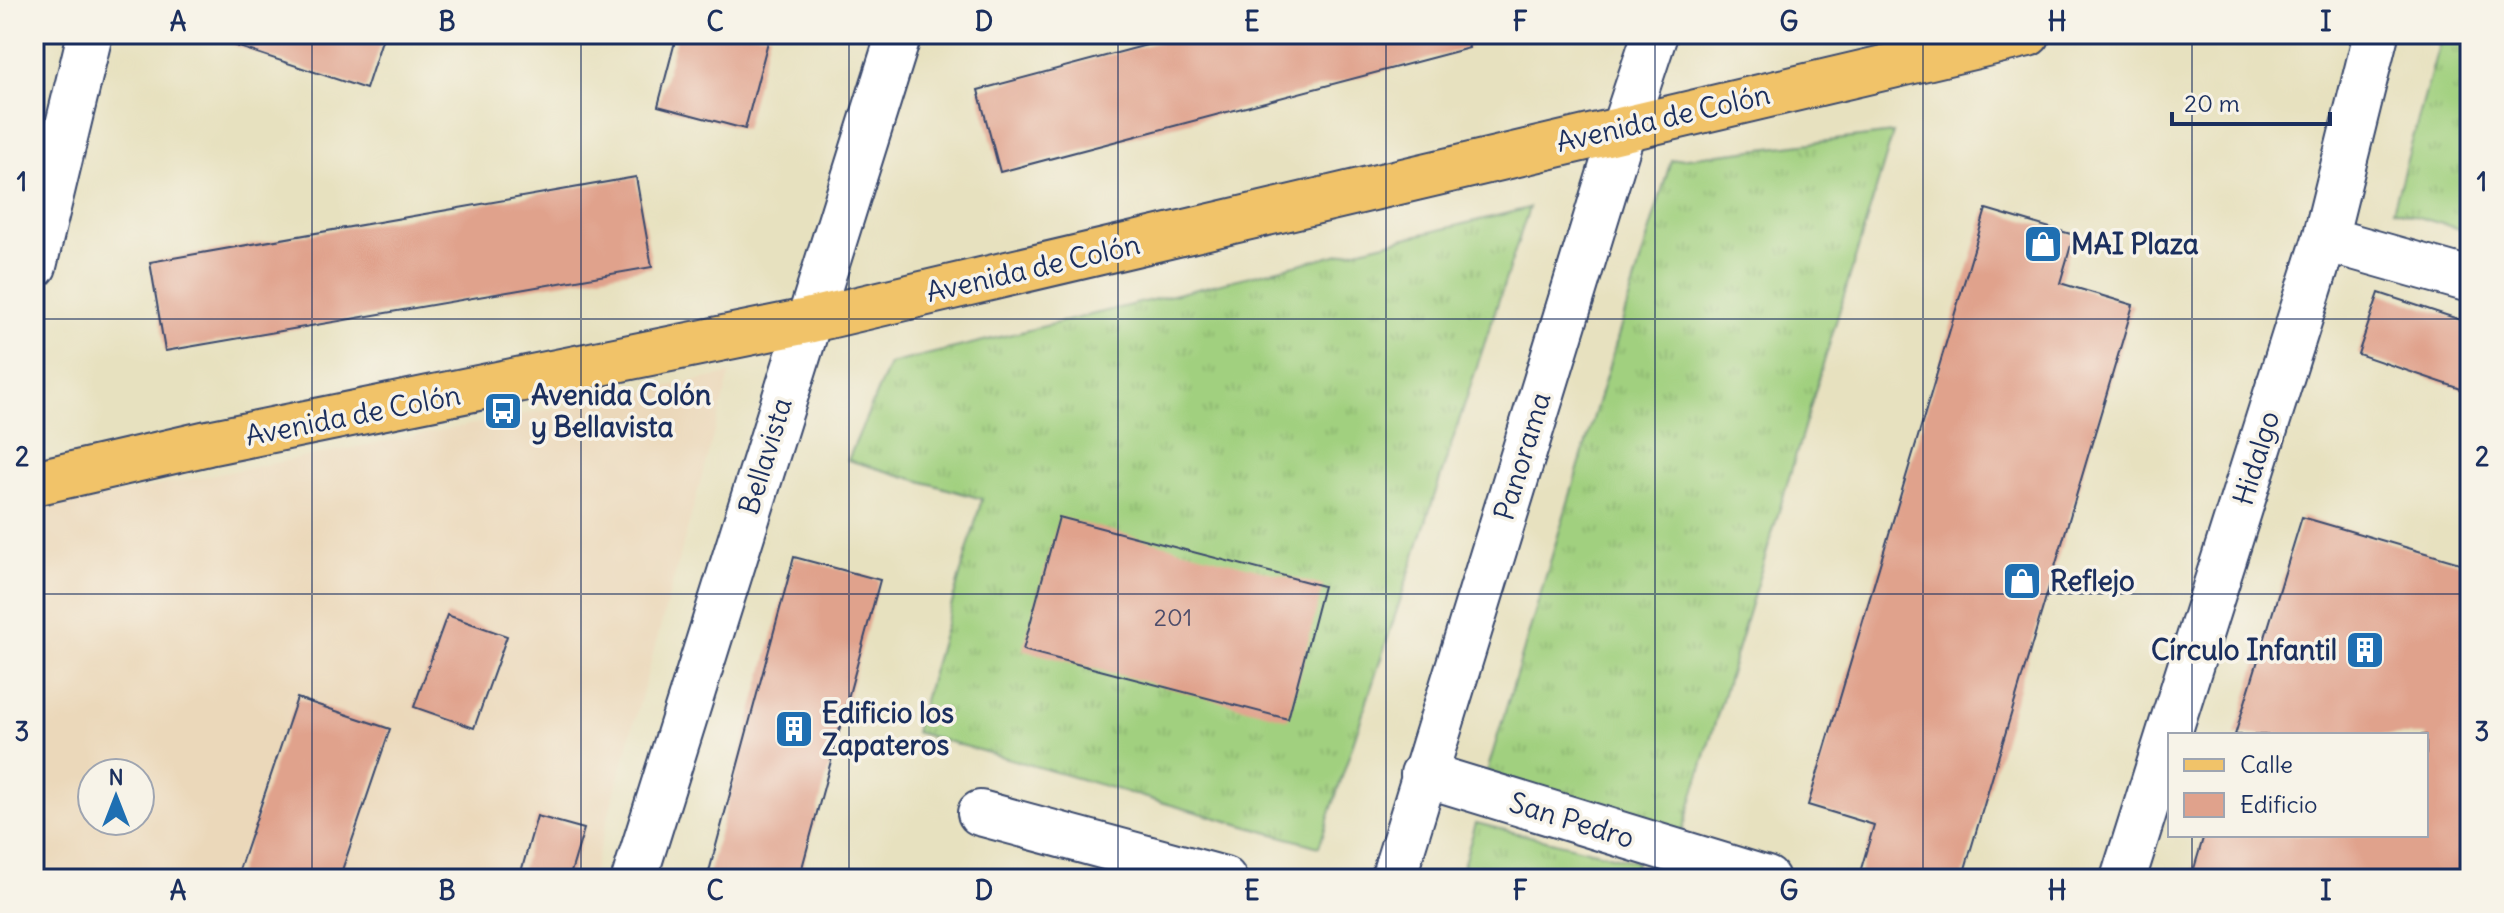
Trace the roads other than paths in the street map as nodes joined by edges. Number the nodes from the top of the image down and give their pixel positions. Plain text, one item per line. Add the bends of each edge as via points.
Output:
1 (899, 34) edge
2 (1655, 34) edge
3 (2028, 34) edge
4 (2376, 34) edge
5 (83, 39) edge
6 (1624, 127) junction
7 (2325, 239) junction
8 (34, 266) edge
9 (2470, 280) edge
10 (807, 321) junction
11 (34, 483) edge
12 (2169, 733) edge
13 (2168, 736) edge
14 (1423, 774) junction
15 (980, 813) dead end
16 (634, 879) edge
17 (1224, 879) edge
18 (1393, 879) edge
19 (1767, 879) edge
20 (2123, 879) edge

1 - 10 street, Bellavista
2 - 6 street, Panorama
3 - 6 main road, Avenida de Colón
4 - 7 street, Hidalgo
5 - 8 street
6 - 10 main road, Avenida de Colón
6 - 14 street, Panorama
7 - 9 street
7 - 12 street, Hidalgo
10 - 11 main road, Avenida de Colón
10 - 16 street, Bellavista
13 - 20 street, Hidalgo
14 - 18 street, Panorama
14 - 19 street, San Pedro
15 - 17 street

